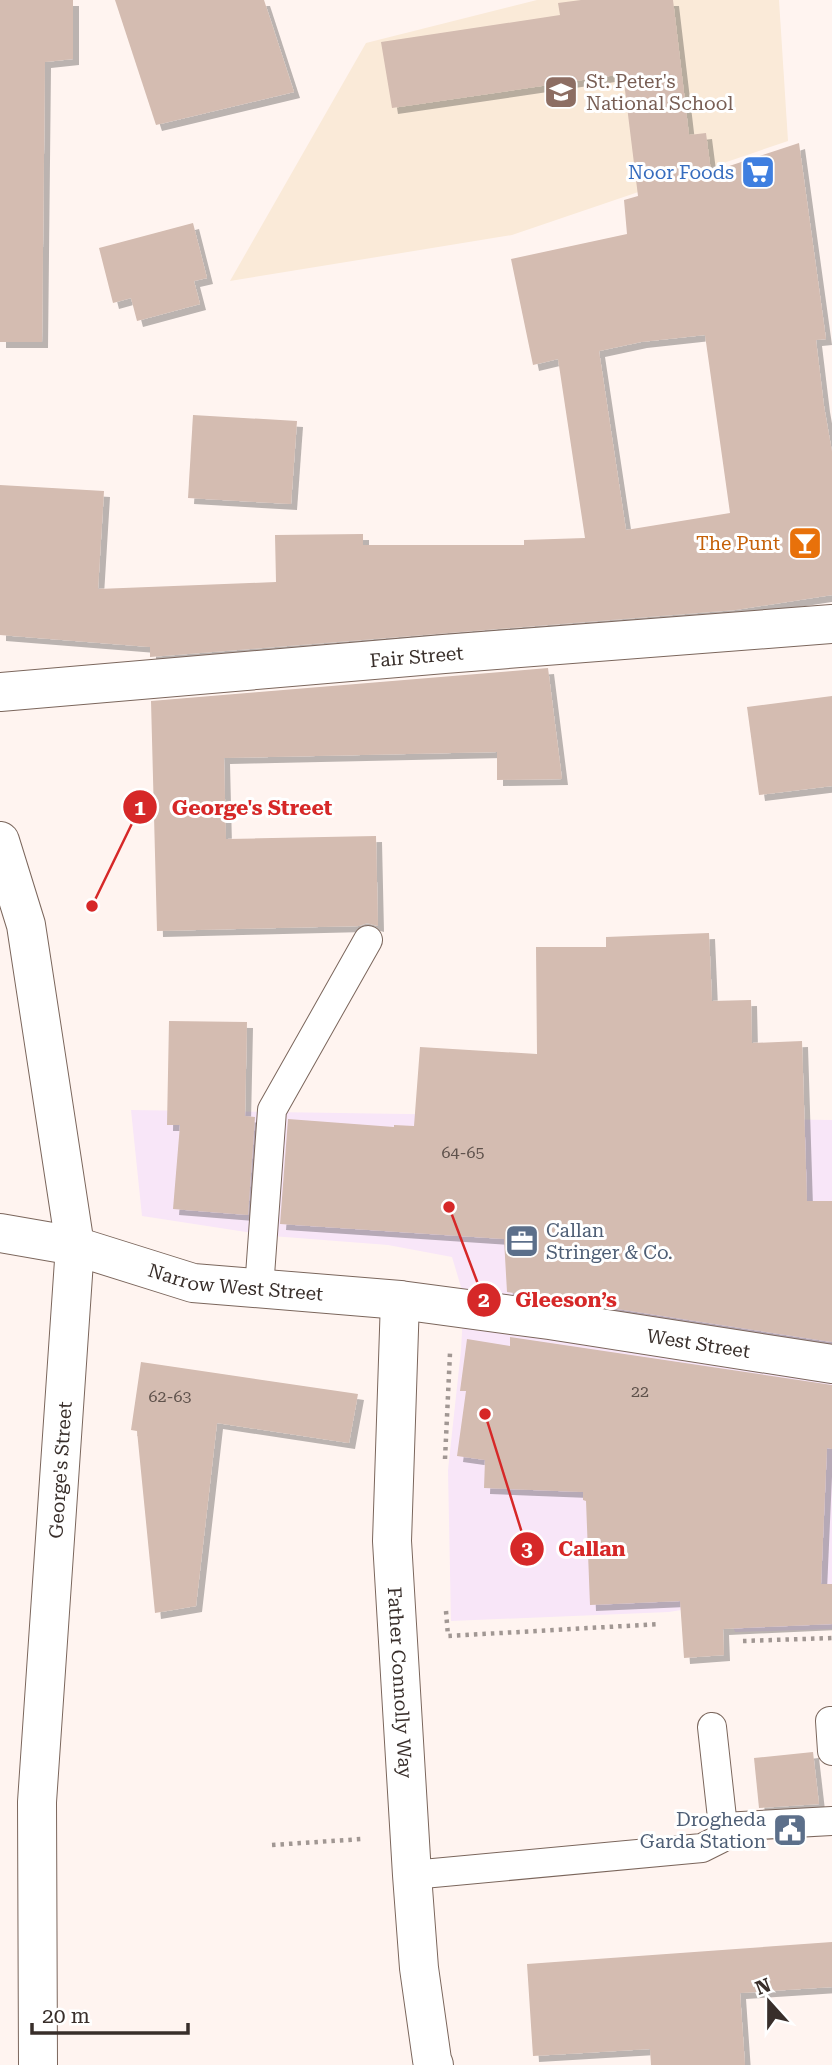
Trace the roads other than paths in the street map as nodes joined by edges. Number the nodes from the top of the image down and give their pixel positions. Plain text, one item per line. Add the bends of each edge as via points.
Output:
1 (832, 624) edge
2 (0, 692) edge
3 (0, 841) edge
4 (368, 940) dead end
5 (0, 1233) edge
6 (75, 1246) junction
7 (259, 1289) junction
8 (400, 1300) junction
9 (832, 1364) edge
10 (830, 1721) dead end
11 (712, 1727) dead end
12 (832, 1751) edge
13 (832, 1821) edge
14 (723, 1827) junction
15 (412, 1875) junction
16 (38, 2065) edge
17 (434, 2065) edge

1 - 2 main road, Fair Street
3 - 6 main road, George's Street via 26,925
4 - 7 lane via 272,1110
5 - 6 main road, Narrow West Street
6 - 7 main road, Narrow West Street via 193,1283
6 - 16 main road, George's Street via 37,1802
7 - 8 main road, Narrow West Street
8 - 9 main road, West Street
8 - 15 main road, Father Connolly Way via 392,1541
10 - 12 lane
11 - 14 lane
13 - 14 lane
14 - 15 lane via 720,1839 702,1848
15 - 17 main road, Father Connolly Way via 419,1968

